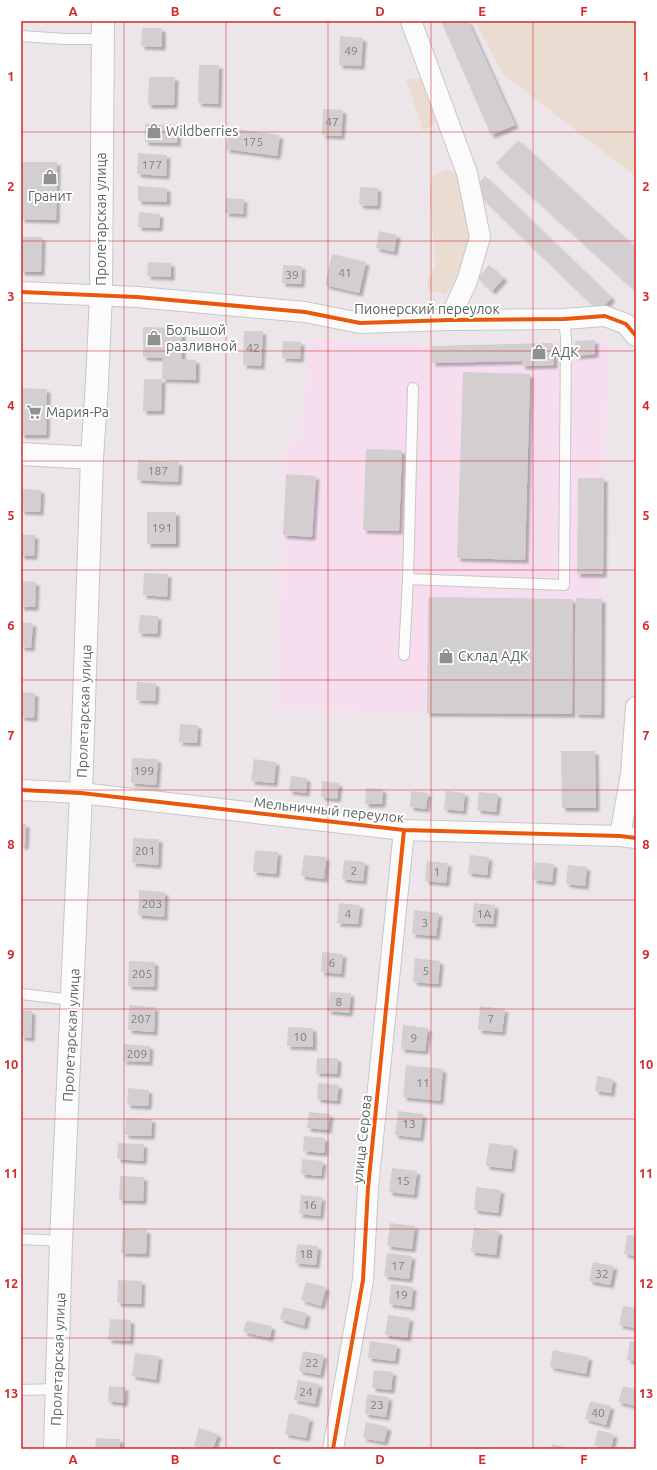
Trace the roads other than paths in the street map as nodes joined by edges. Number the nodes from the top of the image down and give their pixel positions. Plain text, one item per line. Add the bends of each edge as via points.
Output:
1 (411, 21) edge
2 (103, 30) edge
3 (21, 36) edge
4 (21, 292) edge
5 (101, 295) junction
6 (564, 319) junction
7 (449, 320) junction
8 (636, 336) edge
9 (413, 388) dead end
10 (21, 454) edge
11 (92, 458) junction
12 (408, 579) junction
13 (404, 655) dead end
14 (636, 707) edge
15 (21, 790) edge
16 (81, 793) junction
17 (404, 830) junction
18 (628, 837) edge
19 (21, 994) edge
20 (73, 1000) junction
21 (21, 1239) edge
22 (61, 1241) junction
23 (21, 1390) edge
24 (57, 1390) junction
25 (55, 1449) edge
26 (334, 1449) edge

1 - 7 street, Пионерский переулок via 467,173 480,237 467,282
2 - 3 lane via 65,39
2 - 5 main road, Пролетарская улица
4 - 5 street, Пионерский переулок
5 - 7 street, Пионерский переулок via 305,312 360,323
5 - 11 main road, Пролетарская улица
6 - 7 street, Пионерский переулок
6 - 8 street, Пионерский переулок via 604,316 626,324
6 - 12 lane via 564,585
9 - 12 lane
10 - 11 main road
11 - 16 main road, Пролетарская улица
12 - 13 lane
14 - 18 street
15 - 16 street, Мельничный переулок
16 - 17 street, Мельничный переулок
16 - 20 main road, Пролетарская улица
17 - 18 street, Мельничный переулок
17 - 26 street, улица Серова via 368,1188 362,1280
19 - 20 lane
20 - 22 main road, Пролетарская улица
21 - 22 lane
22 - 24 main road, Пролетарская улица
23 - 24 lane
24 - 25 main road, Пролетарская улица

